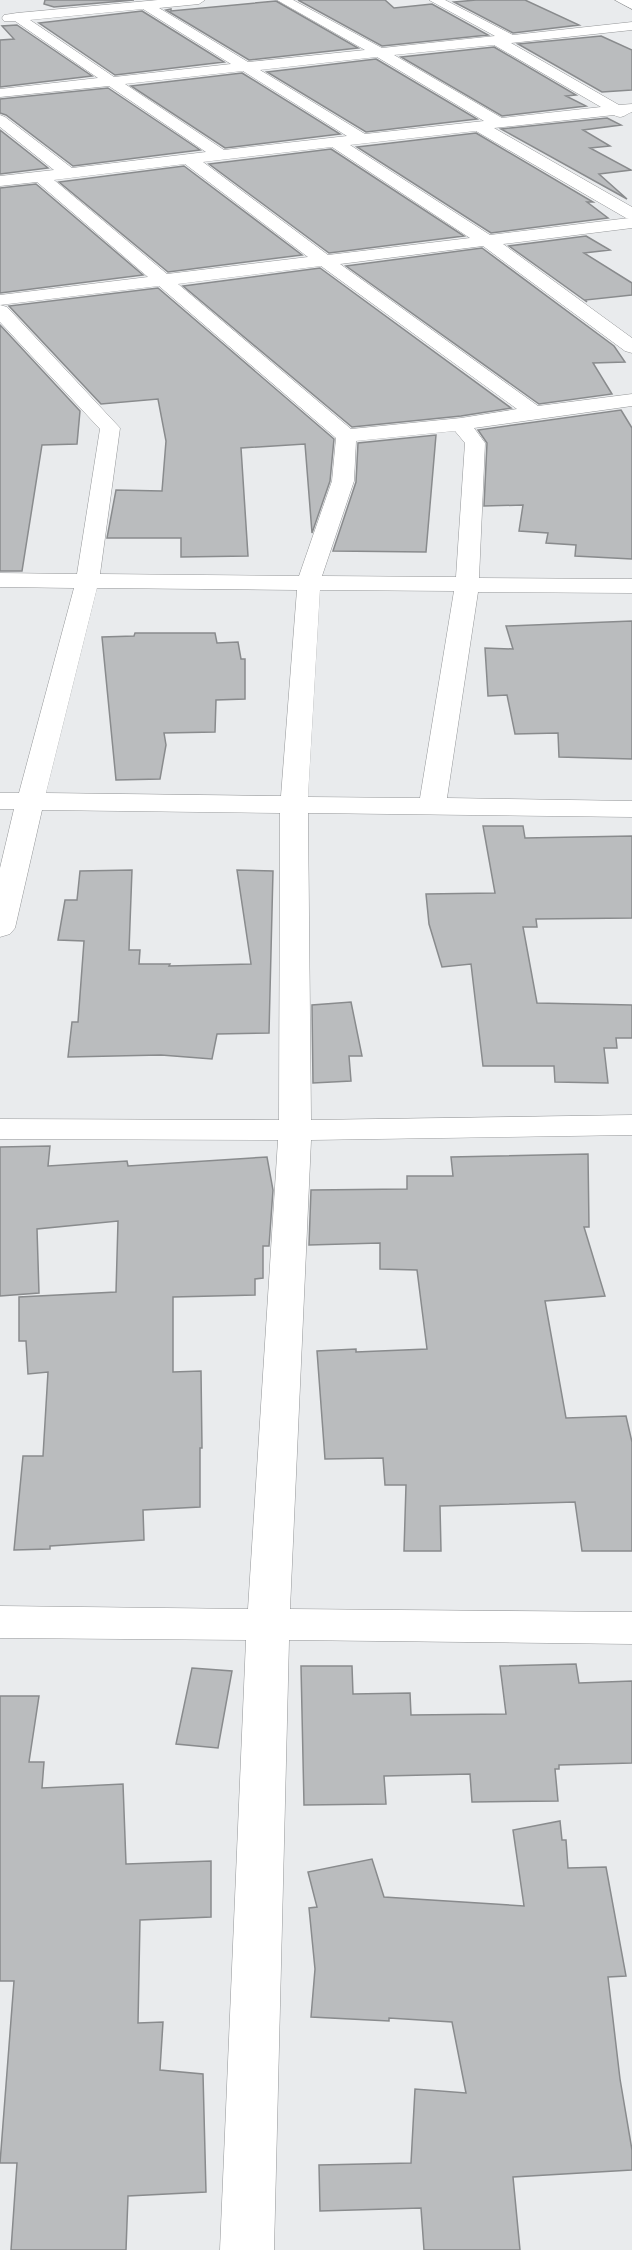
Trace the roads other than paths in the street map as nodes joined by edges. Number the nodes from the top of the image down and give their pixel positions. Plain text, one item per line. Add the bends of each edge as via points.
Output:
1 (107, 0) edge
2 (199, 0) edge
3 (283, 0) edge
4 (435, 0) edge
5 (621, 0) edge
6 (145, 5) junction
7 (632, 5) edge
8 (120, 8) junction
9 (17, 17) junction
10 (0, 19) edge
11 (632, 26) edge
12 (503, 40) junction
13 (380, 52) junction
14 (244, 67) junction
15 (113, 81) junction
16 (0, 93) edge
17 (624, 109) edge
18 (632, 118) edge
19 (0, 120) edge
20 (499, 123) junction
21 (477, 125) junction
22 (362, 139) junction
23 (334, 142) junction
24 (220, 155) junction
25 (188, 159) junction
26 (68, 173) junction
27 (40, 176) junction
28 (0, 181) edge
29 (632, 214) edge
30 (632, 223) edge
31 (486, 240) junction
32 (322, 259) junction
33 (160, 279) junction
34 (0, 300) edge
35 (0, 311) edge
36 (632, 347) edge
37 (632, 400) edge
38 (534, 412) junction
39 (461, 424) junction
40 (346, 436) junction
41 (0, 580) edge
42 (309, 581) junction
43 (87, 582) junction
44 (467, 585) junction
45 (632, 586) edge
46 (0, 801) edge
47 (30, 801) junction
48 (294, 804) junction
49 (432, 805) junction
50 (632, 809) edge
51 (0, 928) edge
52 (632, 1125) edge
53 (0, 1129) edge
54 (295, 1130) junction
55 (0, 1622) edge
56 (268, 1625) junction
57 (632, 1628) edge
58 (247, 2250) edge

1 - 8 street
2 - 6 street
3 - 13 street
4 - 12 street
5 - 7 street
6 - 8 street
6 - 14 street
8 - 9 street
9 - 10 street
9 - 15 street
11 - 12 street
12 - 13 street
12 - 17 street
13 - 14 street
13 - 20 street
14 - 15 street
14 - 22 street
15 - 16 street
15 - 24 street
17 - 18 street
17 - 20 street
19 - 26 street
20 - 21 street
21 - 22 street
21 - 29 street
22 - 23 street
23 - 24 street
23 - 31 street
24 - 25 street
25 - 26 street
25 - 32 street
26 - 27 street
27 - 28 street
27 - 33 street
30 - 31 street
31 - 32 street
31 - 36 street
32 - 33 street
32 - 38 street
33 - 34 street
33 - 40 street
35 - 43 street via 110,428
37 - 38 street
38 - 39 street
39 - 40 street
39 - 44 street via 475,443
40 - 42 street via 343,481
41 - 43 street
42 - 43 street
42 - 44 street
42 - 48 street
43 - 47 street
44 - 45 street
44 - 49 street
46 - 47 street
47 - 48 street
47 - 51 street
48 - 49 street
48 - 54 street
49 - 50 street
52 - 54 street
53 - 54 street
54 - 56 street
55 - 56 street
56 - 57 street
56 - 58 street

